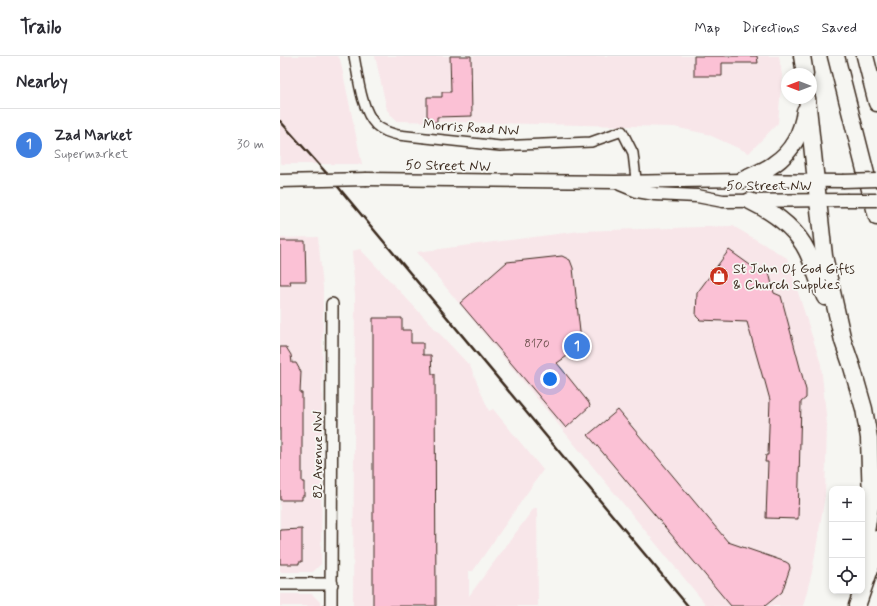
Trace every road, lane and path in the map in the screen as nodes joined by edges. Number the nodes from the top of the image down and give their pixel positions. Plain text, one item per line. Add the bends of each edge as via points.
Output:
1 (354, 56) edge
2 (802, 56) edge
3 (836, 56) edge
4 (865, 56) edge
5 (804, 68) edge
6 (877, 103) edge
7 (806, 104) edge
8 (808, 104) edge
9 (742, 180) junction
10 (816, 180) junction
11 (877, 180) edge
12 (280, 181) edge
13 (637, 186) junction
14 (877, 200) edge
15 (750, 201) junction
16 (819, 201) junction
17 (877, 217) edge
18 (332, 304) dead end
19 (838, 320) junction
20 (865, 538) edge
21 (877, 539) edge
22 (280, 584) edge
23 (332, 584) junction
24 (852, 594) edge
25 (331, 606) edge
26 (848, 606) edge
27 (857, 606) edge

1 - 13 street, Morris Road NW via 369,116 376,126 387,132 500,146 591,142 622,131 634,153
2 - 5 highway
3 - 17 highway
4 - 6 highway
7 - 9 highway via 797,139 773,165
8 - 10 highway
9 - 10 main road, 50 Street NW
9 - 13 main road, 50 Street NW
10 - 11 main road, 50 Street NW, bridge
10 - 16 highway
12 - 13 main road, 50 Street NW, bridge via 367,179 615,182
13 - 15 main road, 50 Street NW via 655,194
14 - 16 main road, 50 Street NW, bridge
15 - 16 main road, 50 Street NW
15 - 19 highway via 784,222 802,243
16 - 19 highway via 824,256
18 - 23 street, 82 Avenue NW
19 - 20 highway via 864,409 869,438 871,501
21 - 27 highway via 872,563
22 - 23 street
23 - 25 street, 82 Avenue NW
24 - 26 highway

